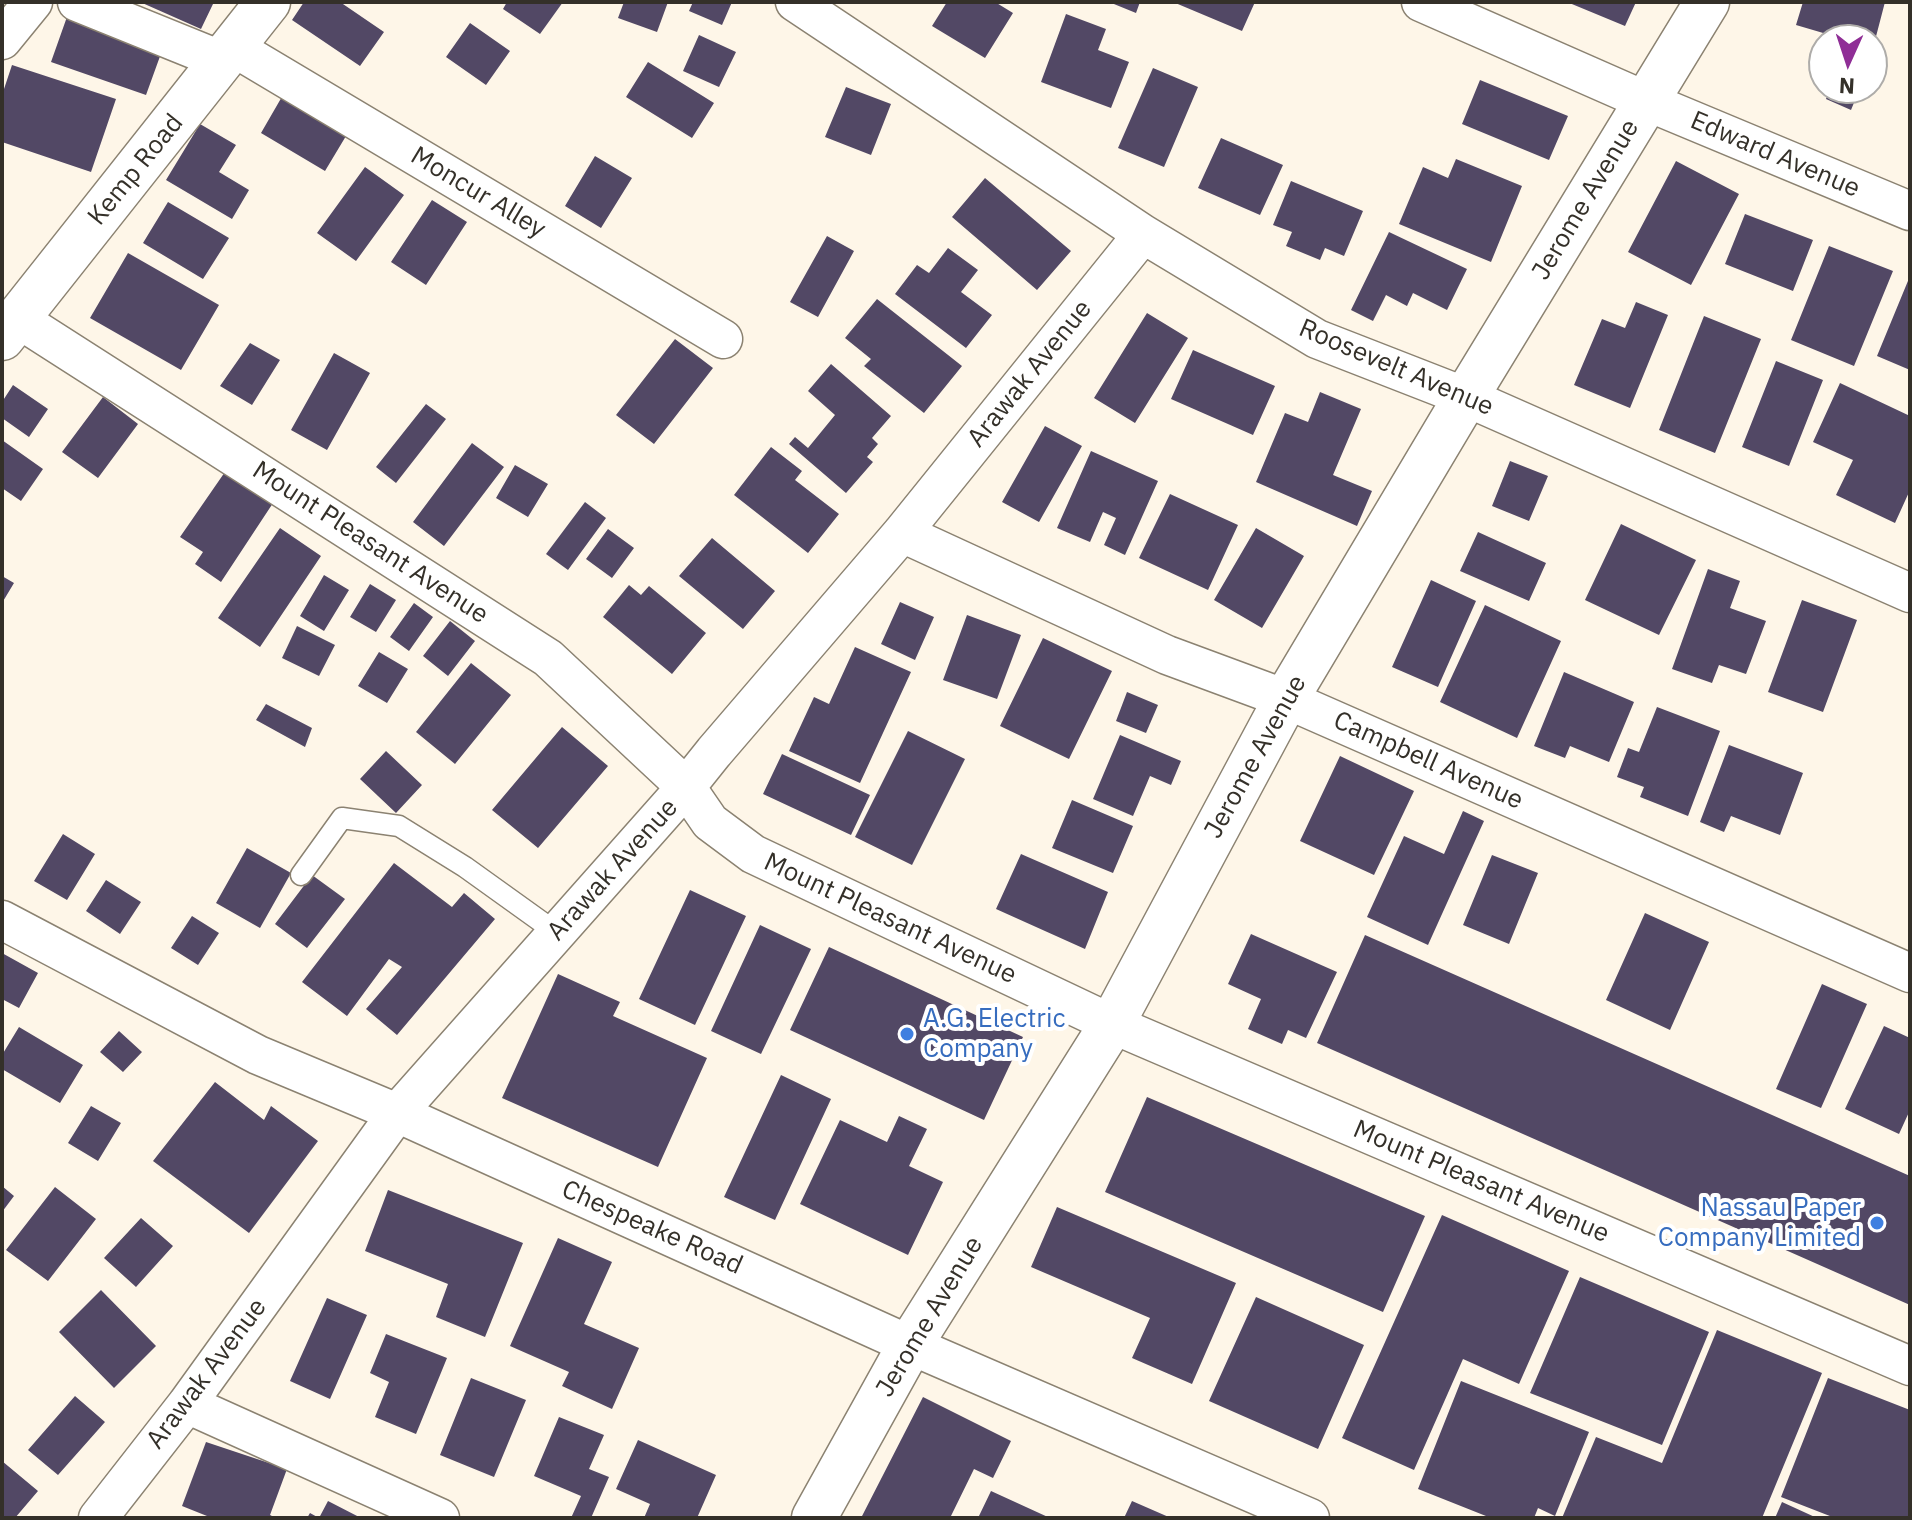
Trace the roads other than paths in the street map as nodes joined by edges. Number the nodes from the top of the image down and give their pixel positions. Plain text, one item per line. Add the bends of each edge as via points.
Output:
1 (33, 2) edge
2 (77, 2) edge
3 (268, 2) edge
4 (795, 2) edge
5 (1421, 2) edge
6 (1707, 2) edge
7 (2, 40) edge
8 (228, 54) junction
9 (1646, 101) junction
10 (1910, 211) edge
11 (1143, 234) junction
12 (10, 328) edge
13 (723, 339) dead end
14 (1466, 397) junction
15 (902, 533) junction
16 (1910, 593) edge
17 (1286, 699) junction
18 (686, 787) junction
19 (301, 875) dead end
20 (2, 920) edge
21 (557, 933) junction
22 (1910, 973) edge
23 (1112, 1024) junction
24 (397, 1113) junction
25 (910, 1345) junction
26 (1910, 1366) edge
27 (187, 1404) junction
28 (98, 1518) edge
29 (440, 1518) edge
30 (814, 1518) edge
31 (1310, 1518) edge

1 - 7 street
2 - 8 street, Moncur Alley
3 - 8 street, Kemp Road
4 - 11 street, Roosevelt Avenue
5 - 9 street, Edward Avenue
6 - 9 street, Jerome Avenue
8 - 12 street, Kemp Road
8 - 13 street, Moncur Alley
9 - 10 street, Edward Avenue
9 - 14 street, Jerome Avenue
11 - 14 street, Roosevelt Avenue via 1317,339
11 - 15 street, Arawak Avenue
12 - 18 street, Mount Pleasant Avenue via 548,658
14 - 16 street, Roosevelt Avenue
14 - 17 street, Jerome Avenue
15 - 17 street, Campbell Avenue via 1167,655
15 - 18 street, Arawak Avenue
17 - 22 street, Campbell Avenue
17 - 23 street, Jerome Avenue
18 - 21 street, Arawak Avenue
18 - 23 street, Mount Pleasant Avenue via 710,822 753,854
19 - 21 lane via 342,818 399,826
20 - 24 street, Chespeake Road via 258,1055
21 - 24 street, Arawak Avenue
23 - 25 street, Jerome Avenue
23 - 26 street, Mount Pleasant Avenue
24 - 25 street, Chespeake Road
24 - 27 street, Arawak Avenue
25 - 30 street, Jerome Avenue
25 - 31 street, Chespeake Road
27 - 28 street, Arawak Avenue
27 - 29 street

